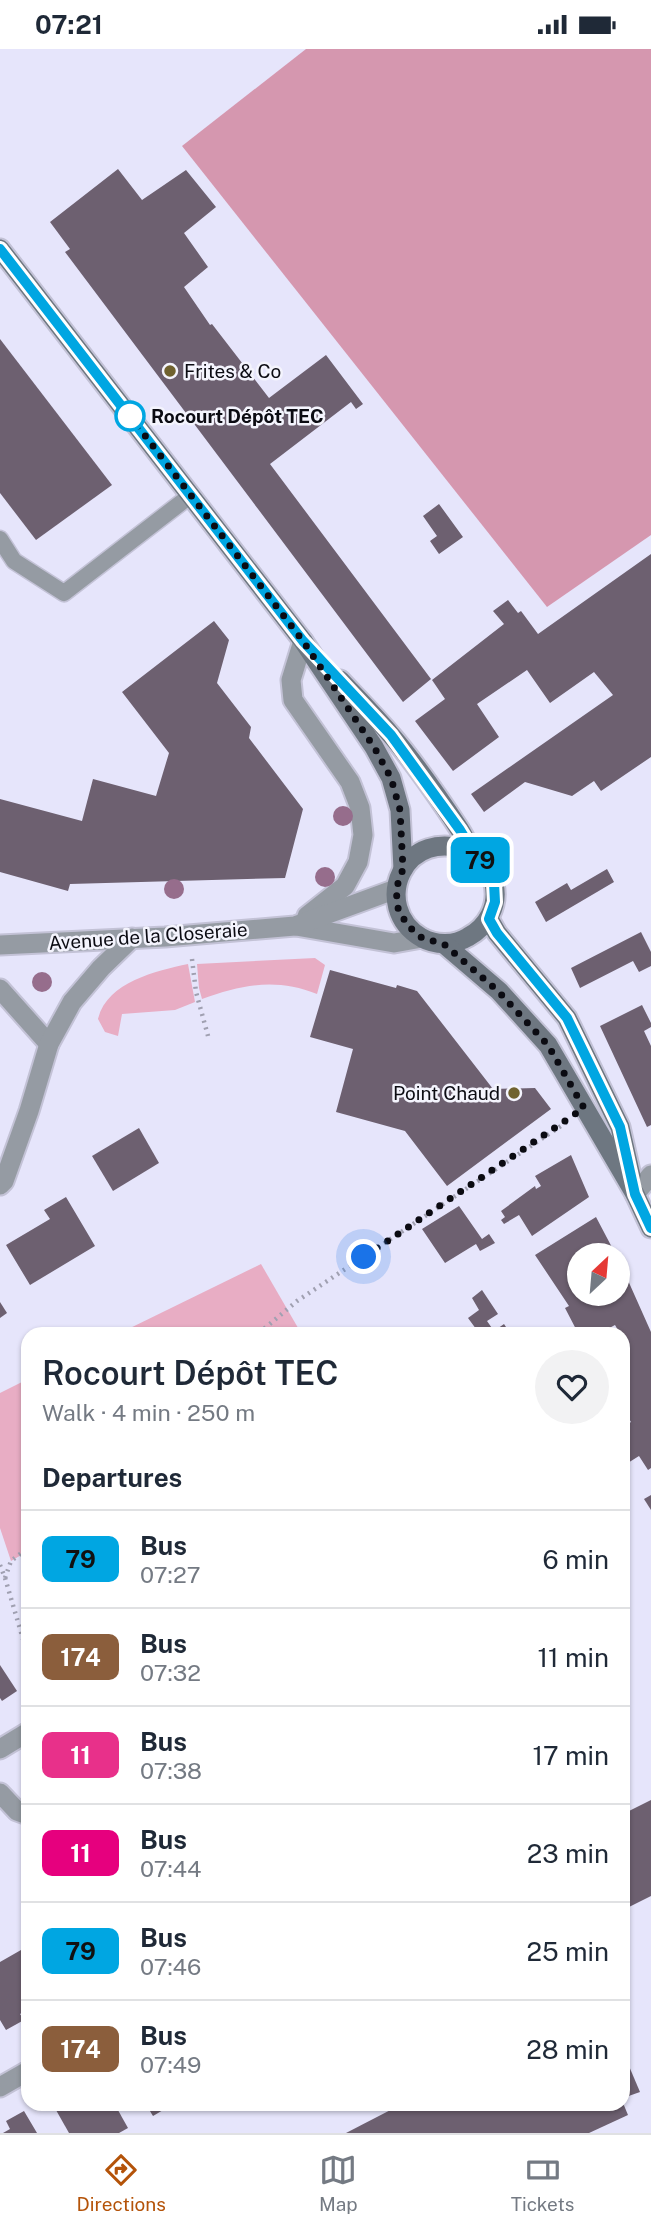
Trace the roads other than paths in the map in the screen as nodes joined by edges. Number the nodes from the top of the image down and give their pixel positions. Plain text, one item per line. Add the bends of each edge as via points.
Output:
1 (0, 249) edge
2 (191, 495) junction
3 (0, 539) edge
4 (303, 641) junction
5 (474, 853) junction
6 (403, 869) junction
7 (396, 889) junction
8 (489, 919) junction
9 (295, 926) junction
10 (132, 938) junction
11 (422, 938) junction
12 (444, 944) junction
13 (0, 945) edge
14 (0, 989) edge
15 (49, 1044) junction
16 (651, 1175) edge
17 (0, 1185) edge
18 (635, 1194) junction
19 (651, 1228) edge
20 (21, 1736) edge
21 (0, 1749) edge
22 (0, 1793) edge
23 (21, 1813) edge
24 (21, 2075) edge
25 (0, 2088) edge

1 - 2 main road
2 - 3 lane via 64,593 14,561
2 - 4 main road
4 - 5 main road via 391,735
4 - 6 main road via 391,778 400,810
4 - 9 street via 291,680 293,700 350,782 360,808 363,835 358,862 345,886
5 - 6 main road via 443,845 413,857
5 - 8 main road via 494,883 495,902
6 - 7 main road
7 - 9 street, Avenue de la Closeraie
7 - 11 main road via 398,908 407,925
8 - 12 main road via 477,933
8 - 18 main road via 567,1018 620,1127
9 - 10 street, Avenue de la Closeraie
9 - 11 street, Avenue de la Closeraie via 394,943
10 - 13 street, Avenue de la Closeraie
10 - 15 street via 72,1002
11 - 12 main road
12 - 18 main road via 499,992 548,1045
14 - 15 street
15 - 17 street
16 - 18 street
18 - 19 main road
20 - 21 street
22 - 23 street
24 - 25 street

